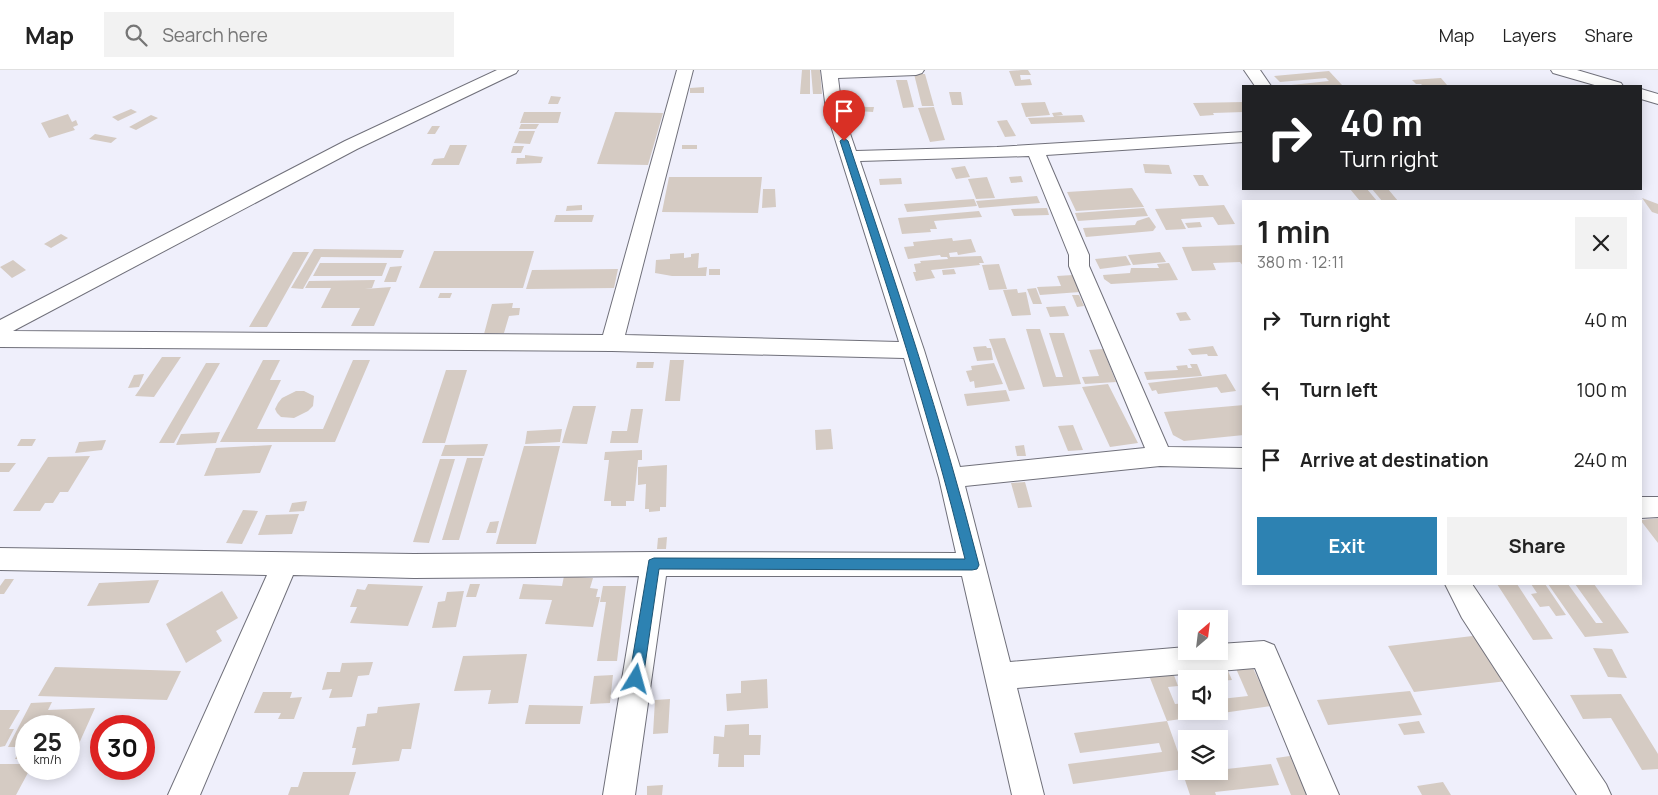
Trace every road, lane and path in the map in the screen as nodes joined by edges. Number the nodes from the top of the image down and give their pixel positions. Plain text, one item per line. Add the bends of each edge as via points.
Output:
1 (510, 70) edge
2 (685, 70) edge
3 (916, 70) edge
4 (1252, 70) edge
5 (1559, 70) edge
6 (829, 72) edge
7 (1262, 85) edge
8 (1552, 85) edge
9 (1612, 85) edge
10 (1642, 94) edge
11 (1658, 99) edge
12 (1242, 137) edge
13 (1036, 152) junction
14 (849, 156) junction
15 (0, 328) edge
16 (0, 339) edge
17 (612, 343) junction
18 (913, 350) junction
19 (1160, 456) junction
20 (1242, 458) edge
21 (951, 478) junction
22 (1658, 507) edge
23 (1642, 508) edge
24 (0, 559) edge
25 (285, 564) junction
26 (654, 564) junction
27 (972, 565) junction
28 (1459, 585) edge
29 (1000, 676) junction
30 (184, 795) edge
31 (619, 795) edge
32 (1028, 795) edge
33 (1323, 795) edge
34 (1595, 795) edge

1 - 15 street via 351,145
2 - 17 street
3 - 6 street
4 - 7 street
5 - 8 street
5 - 9 street
6 - 14 street via 834,110
10 - 11 street
12 - 13 street
13 - 14 street
13 - 19 street via 1079,254 1082,275
14 - 18 street
16 - 17 street
17 - 18 street
18 - 21 street
19 - 20 street
19 - 21 street
21 - 27 street
22 - 23 street
24 - 25 street
25 - 26 street
25 - 30 street
26 - 27 street
26 - 31 street
27 - 29 street
28 - 34 street
29 - 32 street
29 - 33 street via 1264,654

